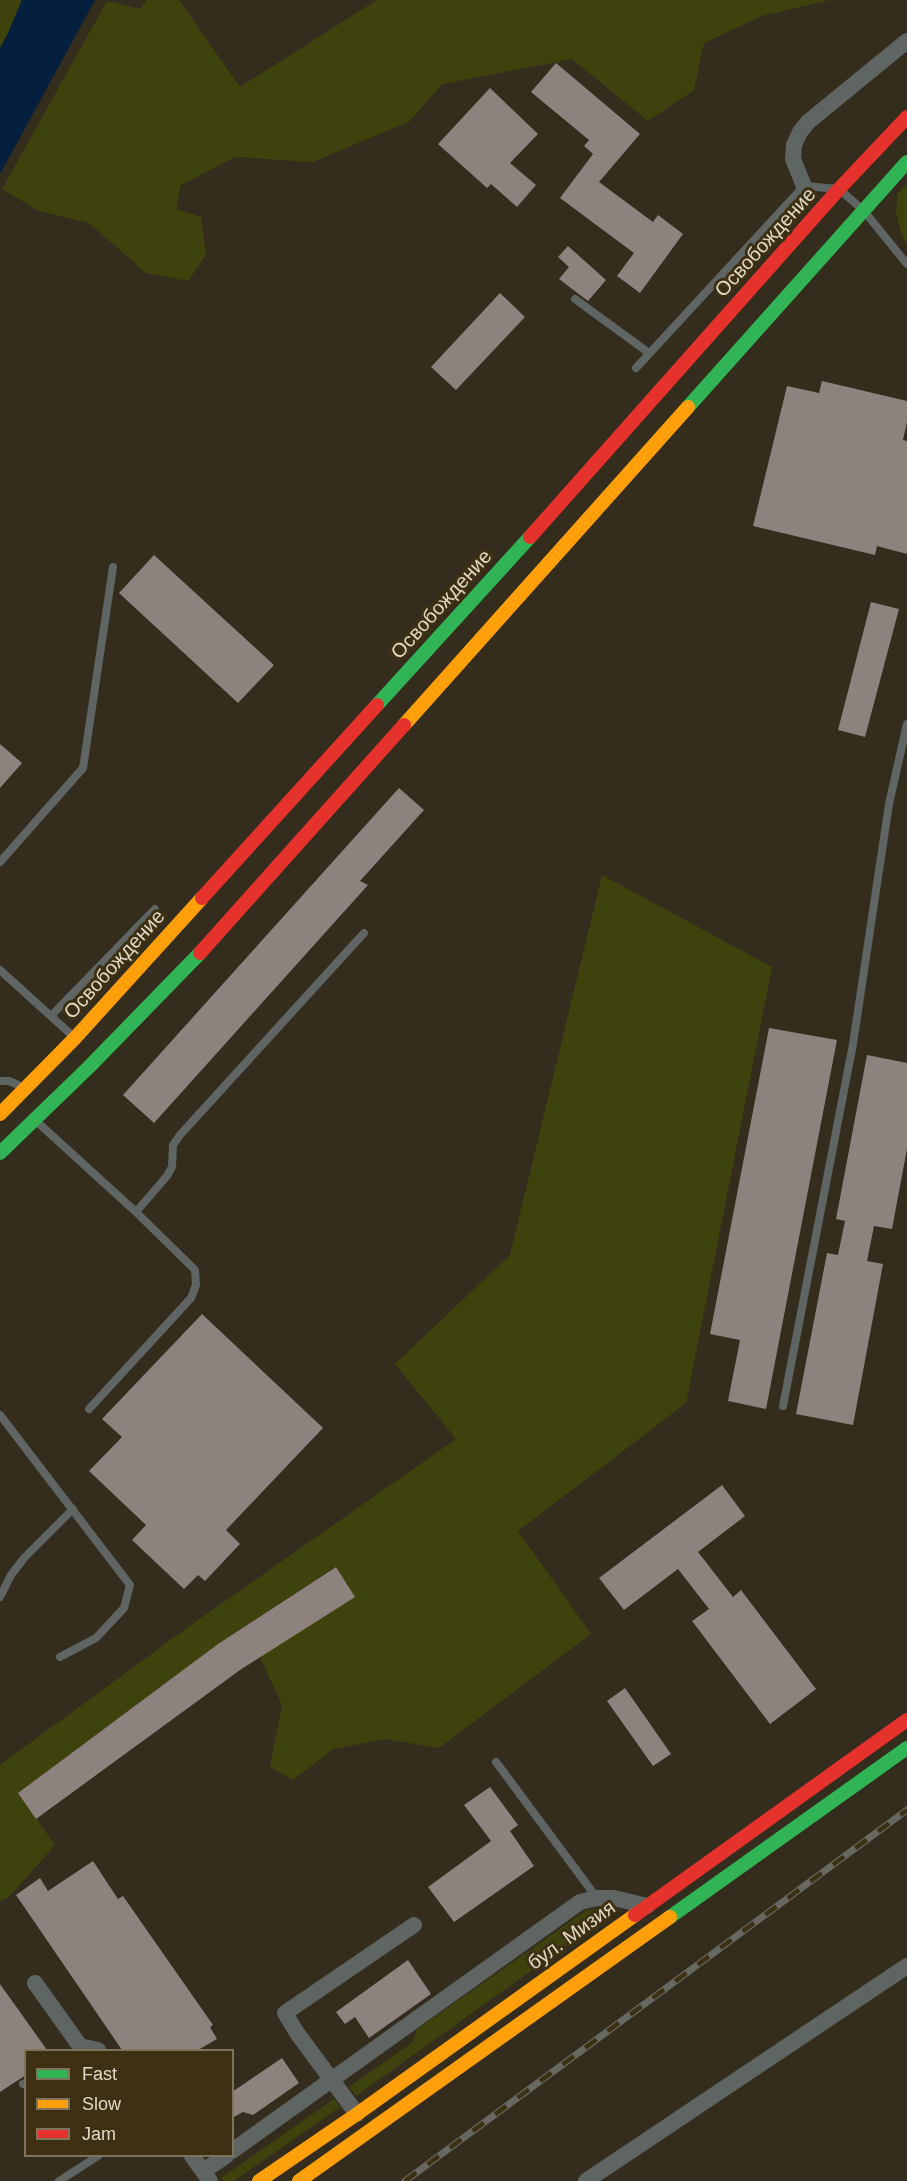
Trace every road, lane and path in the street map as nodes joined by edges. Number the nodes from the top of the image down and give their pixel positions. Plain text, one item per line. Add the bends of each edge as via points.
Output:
1 (907, 41) edge
2 (907, 117) edge
3 (907, 162) edge
4 (804, 186) junction
5 (839, 189) junction
6 (864, 211) junction
7 (907, 264) edge
8 (575, 299) dead end
9 (649, 353) junction
10 (636, 368) dead end
11 (113, 567) dead end
12 (907, 724) edge
13 (0, 862) edge
14 (155, 909) dead end
15 (364, 933) dead end
16 (0, 970) edge
17 (51, 1016) junction
18 (75, 1038) junction
19 (0, 1081) edge
20 (25, 1089) junction
21 (0, 1114) edge
22 (34, 1120) junction
23 (0, 1153) edge
24 (136, 1212) junction
25 (783, 1406) dead end
26 (89, 1409) dead end
27 (0, 1415) edge
28 (73, 1509) junction
29 (0, 1596) edge
30 (60, 1657) dead end
31 (907, 1720) edge
32 (907, 1748) edge
33 (496, 1762) dead end
34 (597, 1898) junction
35 (647, 1906) junction
36 (414, 1925) dead end
37 (907, 1966) edge
38 (35, 1983) dead end
39 (76, 2048) edge
40 (332, 2079) junction
41 (357, 2114) junction
42 (234, 2150) edge
43 (96, 2157) edge
44 (193, 2157) edge
45 (225, 2157) edge
46 (207, 2176) edge
47 (59, 2181) edge
48 (259, 2181) edge
49 (299, 2181) edge
50 (586, 2181) edge

1 - 4 street via 800,132 793,159
2 - 5 street, Освобождение
3 - 6 street
4 - 5 lane
4 - 9 lane
5 - 6 lane
5 - 18 street, Освобождение
6 - 7 lane
6 - 22 street via 190,964
8 - 9 lane
9 - 10 lane
11 - 13 lane via 83,768
12 - 25 lane via 889,804 853,1044
14 - 17 lane
15 - 24 lane via 180,1135 173,1145 172,1167 167,1176
16 - 17 lane
17 - 18 lane
18 - 20 street, Освобождение
19 - 20 lane
20 - 21 street, Освобождение
22 - 23 street
22 - 24 lane
24 - 26 lane via 195,1270 196,1285 191,1298
27 - 28 lane
28 - 29 lane via 25,1557
28 - 30 lane via 130,1585 124,1608 96,1638
31 - 35 street, бул. Мизия
32 - 49 street, бул. Мизия
33 - 34 lane
34 - 35 street
34 - 40 street via 580,1902
35 - 41 street, бул. Мизия
36 - 40 street via 285,2013
37 - 50 street
38 - 39 street
40 - 41 street
40 - 42 street
41 - 48 street, бул. Мизия
43 - 47 lane
44 - 46 street
45 - 46 street

